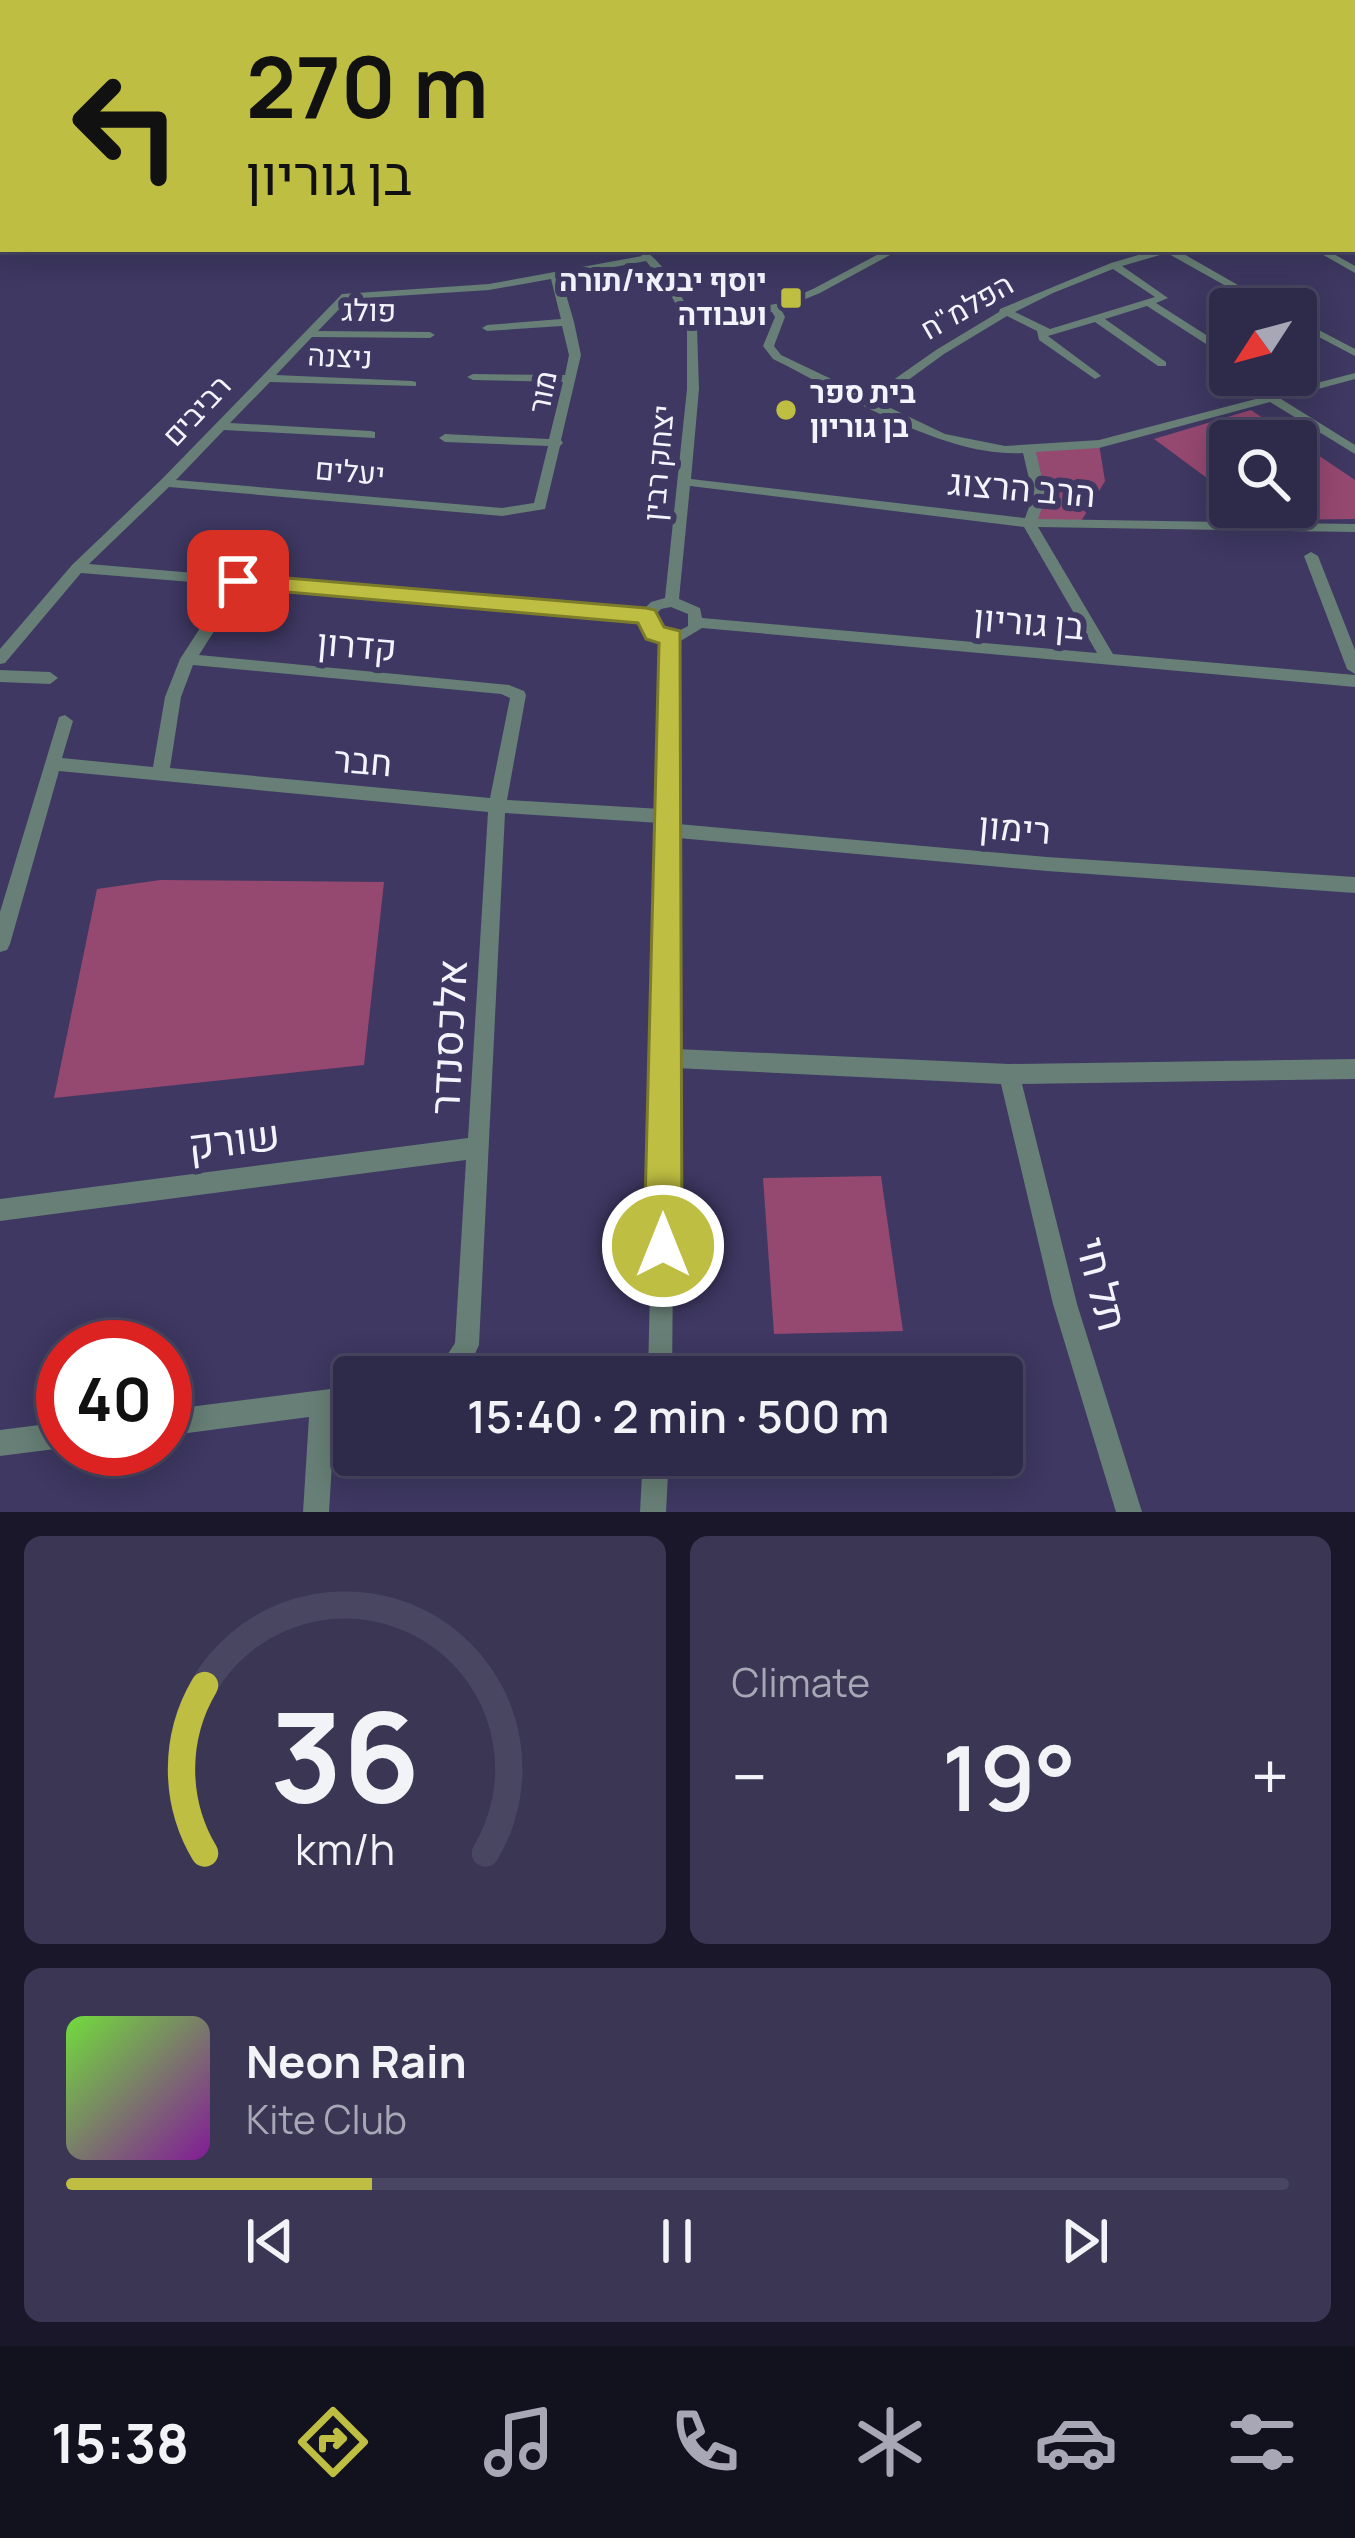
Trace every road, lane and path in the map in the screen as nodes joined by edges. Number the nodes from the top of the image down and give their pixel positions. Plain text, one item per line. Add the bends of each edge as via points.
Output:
1 (642, 252) edge
2 (890, 252) edge
3 (1158, 252) edge
4 (1173, 252) edge
5 (1323, 252) edge
6 (649, 258) junction
7 (1114, 265) junction
8 (1355, 270) edge
9 (555, 275) junction
10 (1238, 288) edge
11 (1150, 304) junction
12 (775, 308) junction
13 (684, 310) junction
14 (1004, 311) junction
15 (1097, 319) junction
16 (568, 322) junction
17 (696, 324) junction
18 (487, 328) dead end
19 (1042, 332) junction
20 (1317, 332) edge
21 (307, 334) junction
22 (430, 335) dead end
23 (1209, 342) edge
24 (1355, 353) edge
25 (1162, 364) dead end
26 (1095, 376) dead end
27 (1355, 376) edge
28 (473, 377) dead end
29 (266, 378) junction
30 (571, 379) junction
31 (412, 384) dead end
32 (1270, 397) junction
33 (870, 402) junction
34 (220, 426) junction
35 (371, 435) dead end
36 (445, 438) dead end
37 (557, 443) junction
38 (1029, 450) junction
39 (1355, 450) edge
40 (685, 482) junction
41 (166, 483) junction
42 (529, 511) joint
43 (1029, 523) junction
44 (1355, 528) edge
45 (1311, 556) dead end
46 (77, 568) junction
47 (238, 581) junction
48 (672, 602) junction
49 (646, 616) junction
50 (698, 623) junction
51 (672, 637) junction
52 (0, 659) edge
53 (188, 659) junction
54 (1109, 660) junction
55 (0, 676) edge
56 (50, 678) dead end
57 (1354, 680) edge
58 (518, 695) joint
59 (65, 721) dead end
60 (54, 764) junction
61 (160, 776) junction
62 (497, 806) junction
63 (669, 823) junction
64 (1355, 885) edge
65 (0, 944) edge
66 (664, 1058) junction
67 (1355, 1069) edge
68 (1010, 1074) junction
69 (478, 1148) junction
70 (0, 1210) edge
71 (461, 1356) edge
72 (660, 1356) edge
73 (333, 1402) edge
74 (323, 1403) junction
75 (192, 1420) edge
76 (36, 1438) edge
77 (0, 1443) edge
78 (655, 1476) edge
79 (316, 1512) edge
80 (653, 1512) edge
81 (1129, 1512) edge

1 - 6 street
2 - 12 street
3 - 7 street, הפלמ"ח
4 - 10 street
5 - 8 street
6 - 9 street
6 - 13 street
7 - 11 street via 1163,294
7 - 14 street, הפלמ"ח
9 - 16 street, מור
9 - 21 street, רביבים via 467,289 356,293
11 - 15 street
11 - 23 street
12 - 17 street
12 - 33 street via 771,352
13 - 17 street via 701,309
13 - 17 street via 675,315
14 - 19 street
14 - 33 street, הפלמ"ח
15 - 19 street
15 - 25 street
16 - 18 street
16 - 30 street, מור
17 - 40 street, יצחק רבין
19 - 26 street
20 - 24 street
21 - 22 street, פולג
21 - 29 street, רביבים
27 - 32 street
28 - 30 street
29 - 31 street, ניצנה
29 - 34 street, רביבים
30 - 37 street, מור
32 - 38 street via 1099,444
32 - 39 street
33 - 38 street via 958,443
34 - 35 street
34 - 41 street, רביבים
36 - 37 street
37 - 42 street, מור via 545,498
38 - 43 street via 1042,493
40 - 43 street, הרב הרצוג
40 - 48 street, יצחק רבין
41 - 42 street, יעלים
41 - 46 street, רביבים
43 - 44 street, הרב הרצוג
43 - 54 street
45 - 57 street
46 - 47 street
46 - 52 street, רביבים
47 - 49 street
47 - 53 street
48 - 49 street
48 - 50 street via 694,611
49 - 51 street via 655,633
50 - 51 street
50 - 54 street, בן גוריון
51 - 63 street
53 - 58 street, קדרון
53 - 61 street
54 - 57 street, בן גוריון
55 - 56 street
58 - 62 street, אלכסנדר
59 - 60 street
60 - 61 street, חבר
60 - 65 street
61 - 62 street, חבר
62 - 63 street, חבר
62 - 69 street, אלכסנדר
63 - 64 street, רימון via 1047,864
63 - 66 street
66 - 68 street
66 - 72 street
67 - 68 street
68 - 81 street, תל חי via 1065,1304
69 - 70 street, שורק
69 - 71 street, אלכסנדר
73 - 74 street
74 - 75 street
74 - 79 street
76 - 77 street
78 - 80 street

